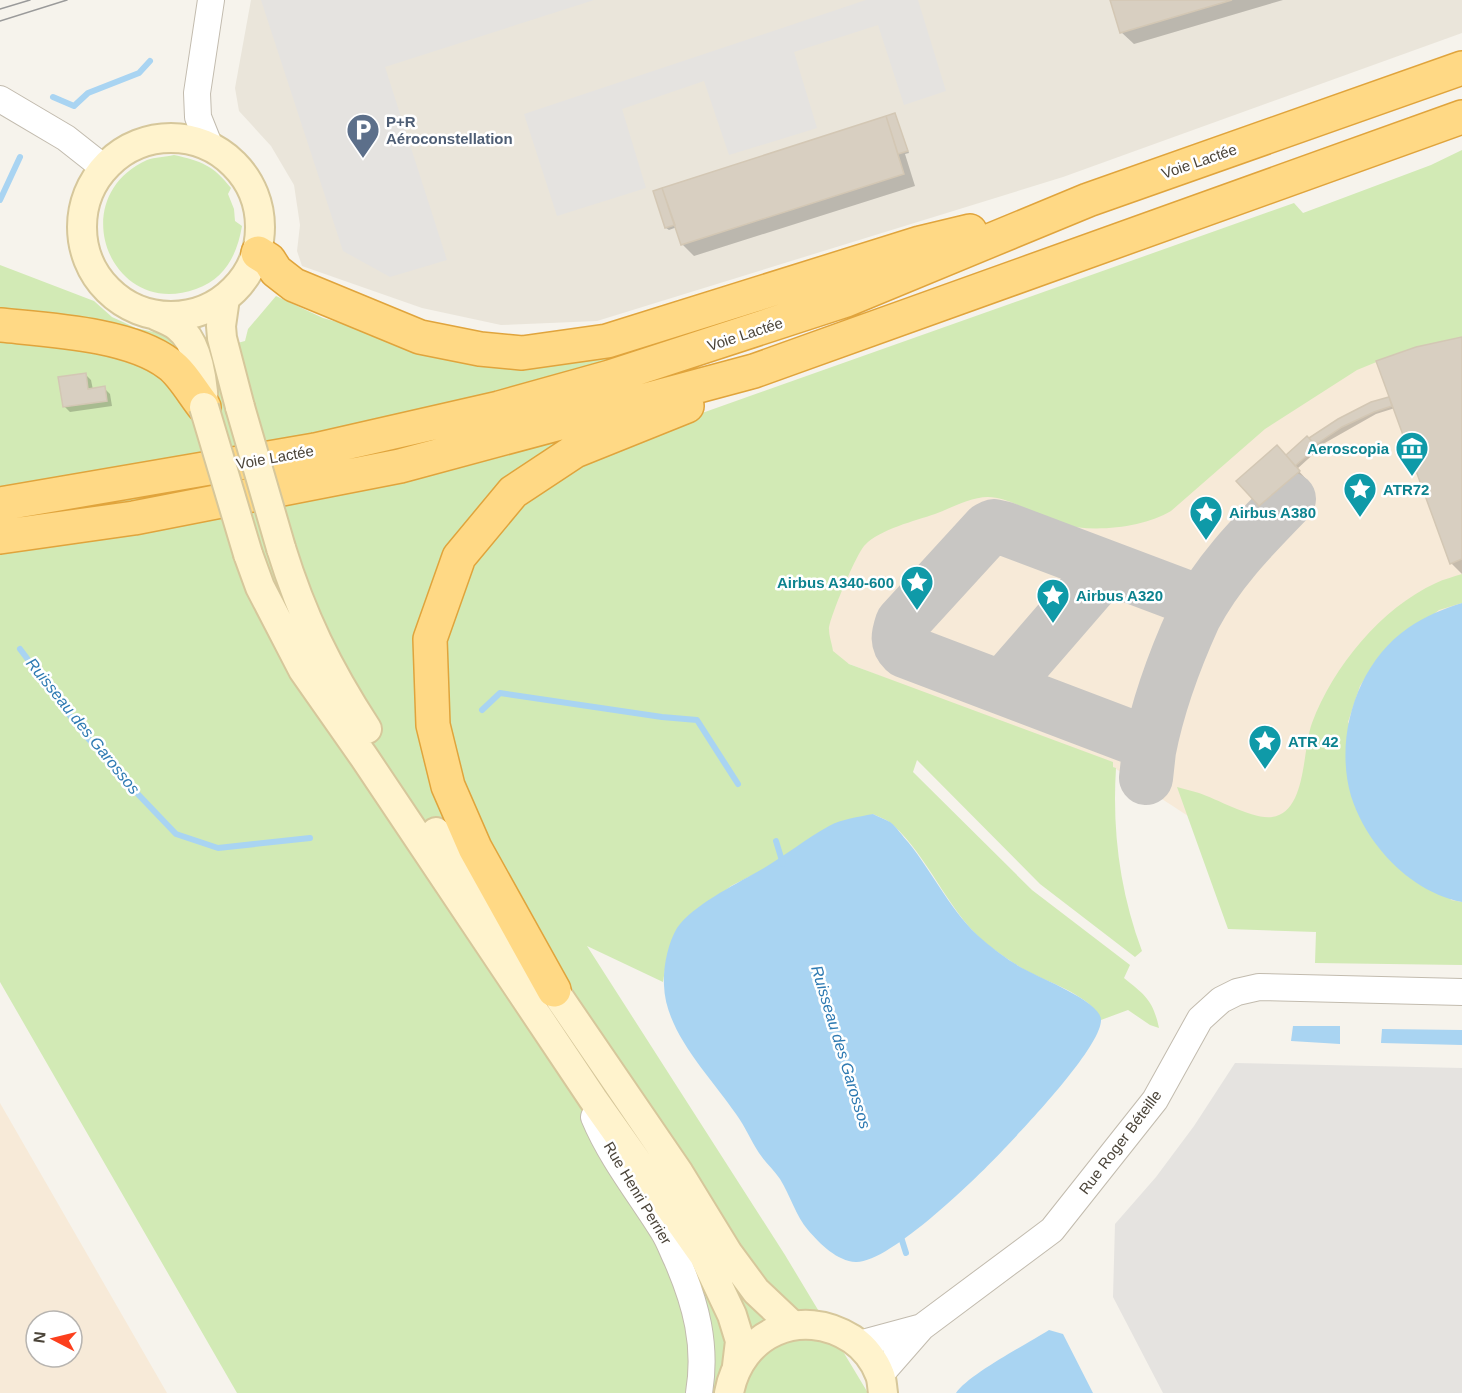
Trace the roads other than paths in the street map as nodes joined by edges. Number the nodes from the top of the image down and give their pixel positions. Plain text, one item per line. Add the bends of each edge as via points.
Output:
1 (211, 0) edge
2 (1462, 68) edge
3 (0, 99) edge
4 (1462, 117) edge
5 (210, 147) junction
6 (104, 168) junction
7 (1088, 200) junction
8 (258, 253) junction
9 (225, 298) junction
10 (157, 316) junction
11 (0, 325) edge
12 (754, 371) junction
13 (204, 407) junction
14 (0, 504) edge
15 (0, 537) edge
16 (554, 990) junction
17 (1462, 992) edge
18 (593, 1099) junction
19 (792, 1325) junction
20 (922, 1327) junction
21 (859, 1344) junction
22 (737, 1366) junction
23 (881, 1384) edge
24 (699, 1393) edge
25 (729, 1393) edge

1 - 5 street via 197,93 198,117
2 - 7 highway, Voie Lactée
3 - 6 street via 66,138
4 - 12 highway
5 - 6 main road via 182,139 153,140 121,153
5 - 8 main road via 231,162 247,181 256,204
6 - 10 main road via 83,210 82,239 90,266 106,290 131,308
7 - 8 highway via 920,243 607,340 522,353 420,337 294,285
7 - 14 highway, Voie Lactée via 846,300 532,399 315,450
8 - 9 main road
9 - 10 main road via 204,310 181,316
9 - 16 main road, bridge via 222,338 281,548 308,626 389,763 506,933
10 - 13 main road via 180,328 193,348 203,381
11 - 13 highway via 117,341 145,350 171,365
12 - 15 highway via 400,466 134,518
12 - 16 highway via 710,397 575,452 513,492 459,557 430,639 433,725 448,786 475,848
13 - 18 main road, bridge via 260,587 303,670
16 - 19 main road via 679,1173 728,1253 756,1291
17 - 20 street, Rue Roger Béteille via 1259,987 1221,1000 1200,1019 1155,1100 1052,1230
18 - 22 main road via 704,1256 740,1341
18 - 24 street, Rue Henri Perrier via 595,1119 665,1234 691,1292 701,1350
19 - 21 main road via 816,1324 839,1331
19 - 22 main road via 770,1333 751,1347
20 - 21 street, Rue Roger Béteille
20 - 23 street, Rue Roger Béteille
21 - 23 main road via 871,1358
22 - 25 main road

